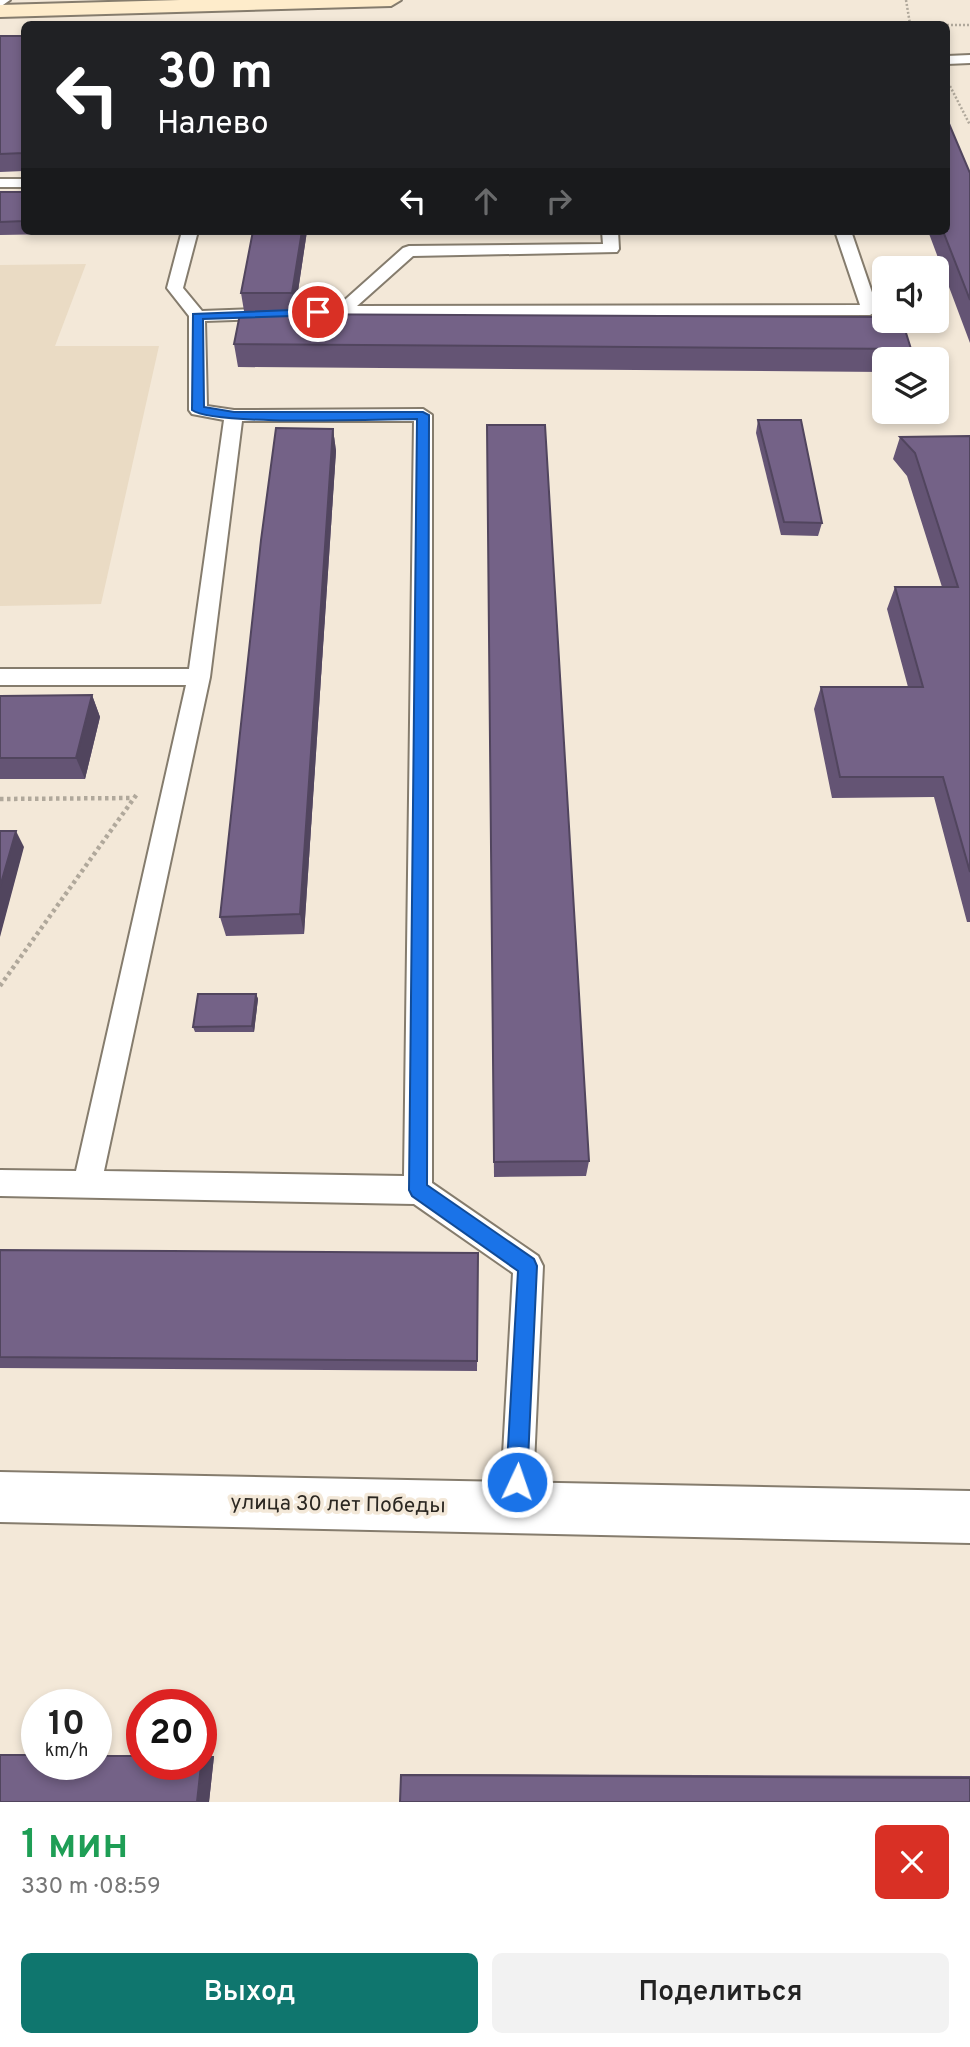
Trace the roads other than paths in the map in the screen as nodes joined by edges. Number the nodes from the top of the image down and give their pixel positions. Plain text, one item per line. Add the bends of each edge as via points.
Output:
1 (391, 0) edge
2 (0, 11) edge
3 (970, 59) edge
4 (950, 60) edge
5 (0, 183) edge
6 (21, 183) edge
7 (189, 235) edge
8 (610, 235) edge
9 (845, 235) edge
10 (342, 312) junction
11 (197, 316) junction
12 (234, 416) junction
13 (0, 677) edge
14 (199, 677) junction
15 (0, 1184) edge
16 (87, 1185) junction
17 (418, 1190) junction
18 (0, 1497) edge
19 (516, 1509) junction
20 (970, 1517) edge

1 - 2 street
3 - 4 lane
5 - 6 lane
7 - 11 lane via 175,288
8 - 10 lane via 611,249 409,251
9 - 10 lane via 870,310
10 - 11 lane
11 - 12 lane via 198,410
12 - 14 lane
12 - 17 lane via 423,415
13 - 14 lane
14 - 16 lane
15 - 16 lane
16 - 17 lane
17 - 19 lane via 528,1266
18 - 19 street, улица 30 лет Победы
19 - 20 street, улица 30 лет Победы

